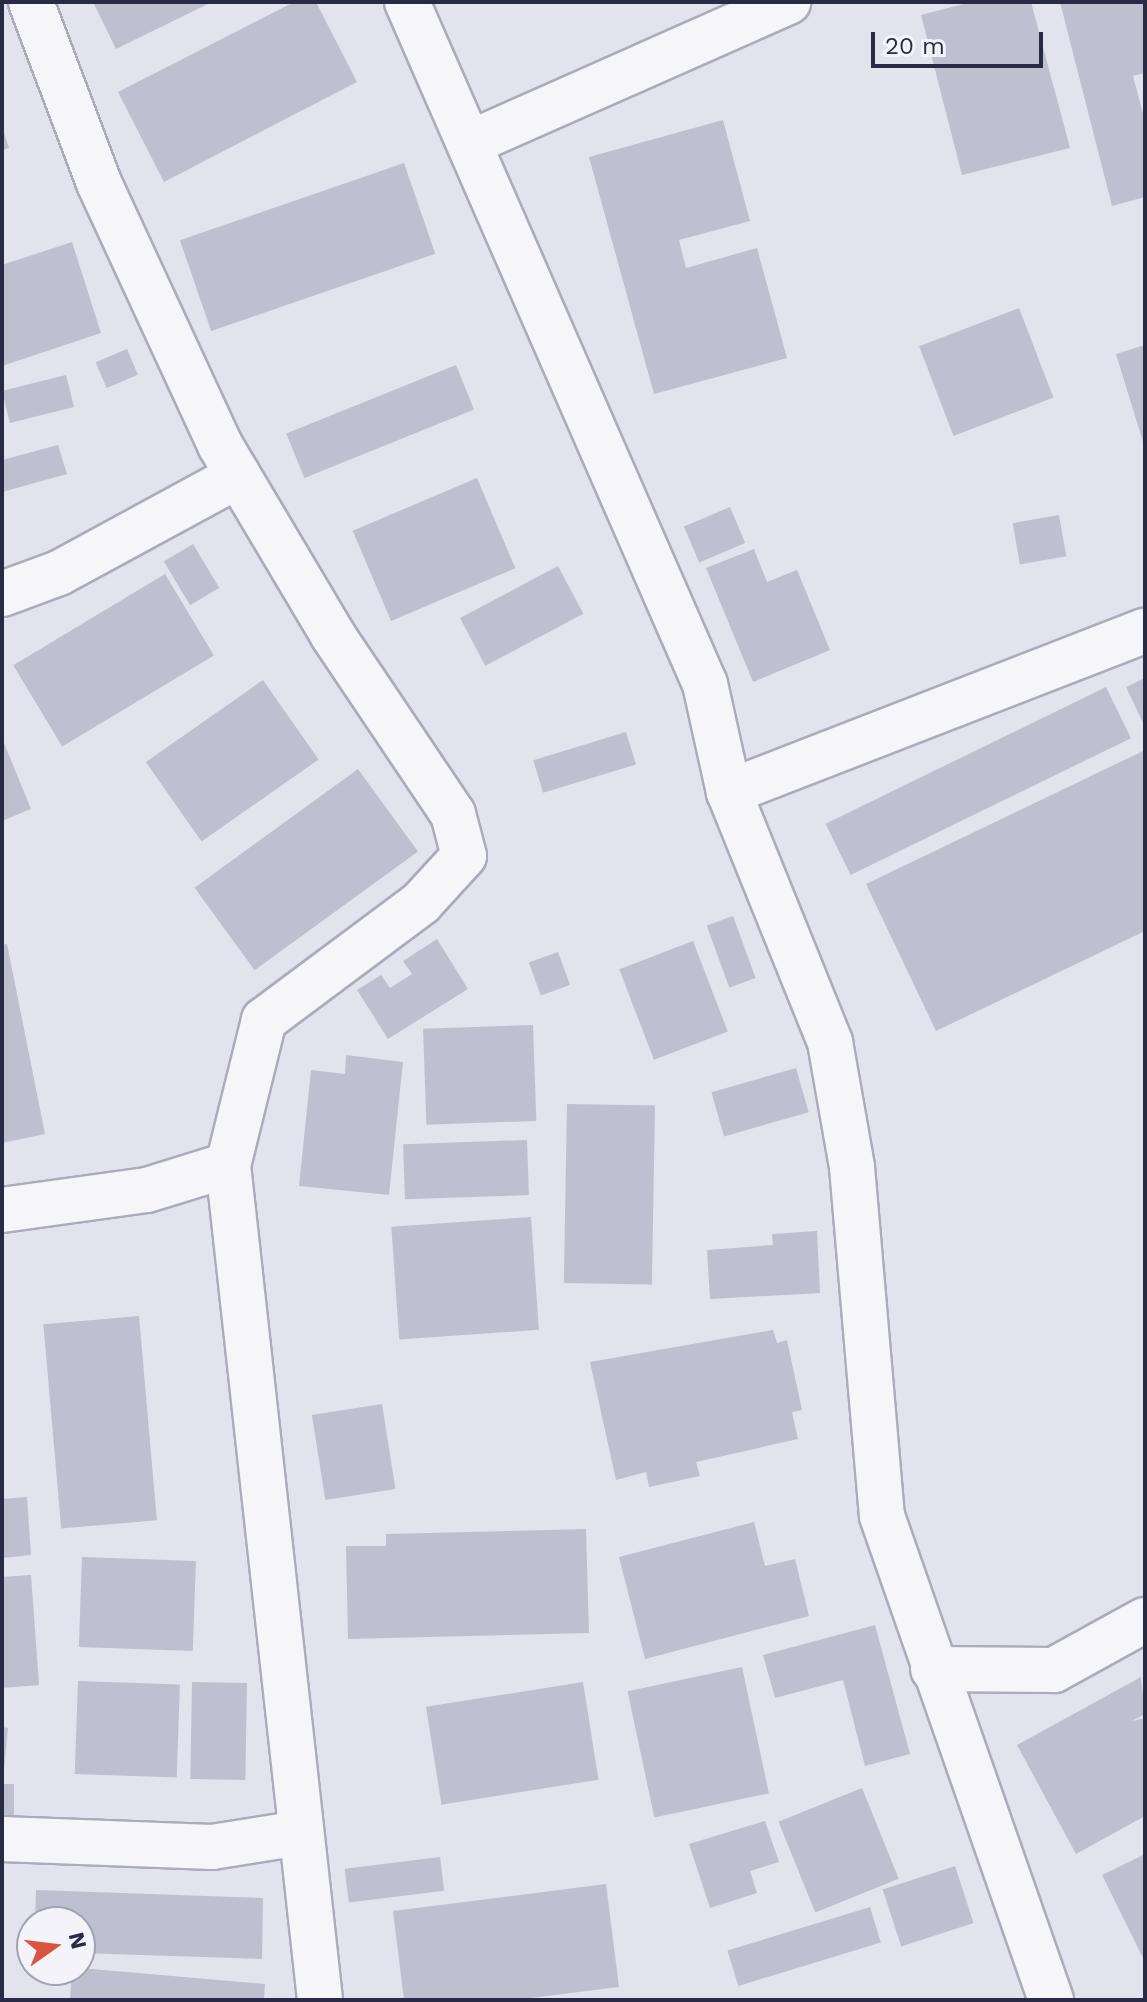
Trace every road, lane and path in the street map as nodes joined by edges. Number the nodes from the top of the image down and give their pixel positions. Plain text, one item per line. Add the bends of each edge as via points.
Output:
1 (31, 2) edge
2 (407, 2) edge
3 (788, 2) edge
4 (472, 142) junction
5 (238, 476) junction
6 (2, 594) edge
7 (1145, 631) edge
8 (729, 792) junction
9 (228, 1165) junction
10 (2, 1210) edge
11 (1145, 1620) edge
12 (933, 1669) junction
13 (300, 1833) junction
14 (2, 1839) edge
15 (320, 2000) edge
16 (1051, 2000) edge

1 - 5 street via 99,183
2 - 4 street
3 - 4 street
4 - 8 street via 705,684
5 - 6 street via 59,573
5 - 9 street via 332,634 423,762 453,814 464,856 421,903 264,1020
7 - 8 street
8 - 12 street via 830,1042 852,1167 882,1516
9 - 10 street via 147,1190
9 - 13 street
11 - 12 street via 1054,1670
12 - 16 street
13 - 14 street via 212,1847
13 - 15 street

